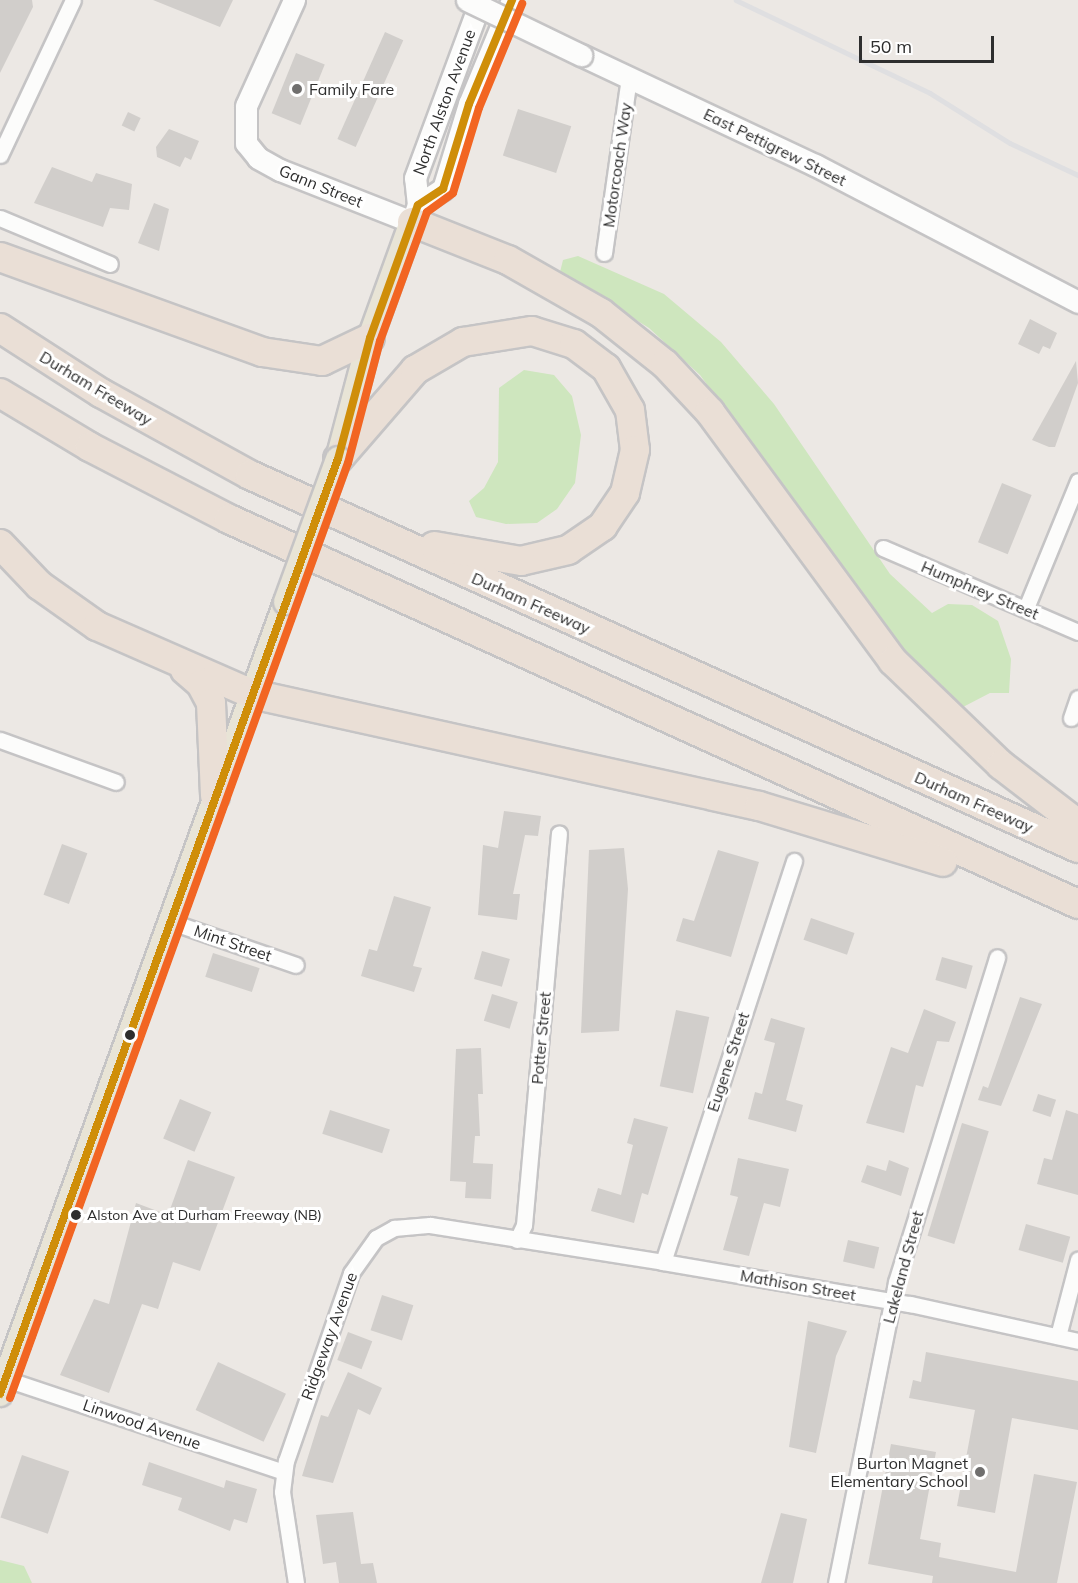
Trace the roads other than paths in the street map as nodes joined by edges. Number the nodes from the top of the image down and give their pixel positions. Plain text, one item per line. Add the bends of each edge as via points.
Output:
1 (73, 0) edge
2 (294, 0) edge
3 (467, 0) edge
4 (481, 0) edge
5 (512, 0) edge
6 (629, 77) junction
7 (0, 155) edge
8 (416, 213) junction
9 (0, 218) edge
10 (604, 253) dead end
11 (0, 257) edge
12 (110, 264) dead end
13 (1078, 302) edge
14 (0, 328) edge
15 (370, 338) junction
16 (0, 393) edge
17 (338, 459) junction
18 (1078, 481) edge
19 (368, 529) junction
20 (0, 544) edge
21 (883, 548) dead end
22 (1026, 609) junction
23 (1078, 632) edge
24 (176, 663) junction
25 (252, 694) junction
26 (1078, 698) edge
27 (1071, 718) dead end
28 (0, 740) edge
29 (116, 782) dead end
30 (215, 796) junction
31 (1078, 824) edge
32 (559, 834) dead end
33 (1078, 848) edge
34 (794, 861) dead end
35 (1049, 891) junction
36 (1078, 904) edge
37 (169, 921) junction
38 (997, 957) dead end
39 (296, 964) dead end
40 (517, 1240) junction
41 (1078, 1260) edge
42 (663, 1262) junction
43 (892, 1302) junction
44 (1058, 1336) junction
45 (1078, 1341) edge
46 (2, 1383) edge
47 (284, 1472) junction
48 (296, 1583) edge
49 (836, 1583) edge

1 - 7 street
2 - 8 street, Gann Street via 252,90 243,134 251,152 280,171
3 - 6 street, East Pettigrew Street, bridge
4 - 8 street, North Alston Avenue via 415,178
5 - 8 street via 469,104 443,189
6 - 10 street, Motorcoach Way
6 - 13 street, East Pettigrew Street via 814,165
8 - 15 main road
8 - 31 highway via 515,263 601,313 665,364 710,412 893,661 1001,765
9 - 12 street
11 - 15 highway via 262,352 322,361
14 - 19 highway, Durham Freeway via 194,446
15 - 17 main road
16 - 35 highway via 90,447 229,519
17 - 19 highway via 415,370 441,352 489,334 532,331 574,344 606,368 630,410 635,450 625,493 607,522 568,550 546,558 494,560
17 - 25 main road, bridge
18 - 22 street
19 - 33 highway, Durham Freeway
20 - 24 highway via 39,585 77,614
21 - 22 street, Humphrey Street
22 - 23 street, Humphrey Street
24 - 25 highway
24 - 30 highway via 201,684 211,703
25 - 30 main road
25 - 35 highway via 759,806 834,825 984,878
26 - 27 street
28 - 29 street
30 - 37 main road
32 - 40 street, Potter Street via 524,1225
34 - 42 street, Eugene Street
35 - 36 highway
37 - 39 street, Mint Street
37 - 46 main road
38 - 43 street, Lakeland Street
40 - 42 street, Mathison Street
40 - 47 street, Ridgeway Avenue via 411,1225 376,1238 351,1273
41 - 44 street
42 - 43 street, Mathison Street
43 - 44 street, Mathison Street
43 - 49 street, Lakeland Street
44 - 45 street, Mathison Street
46 - 47 street, Linwood Avenue
47 - 48 street, Ridgeway Avenue

